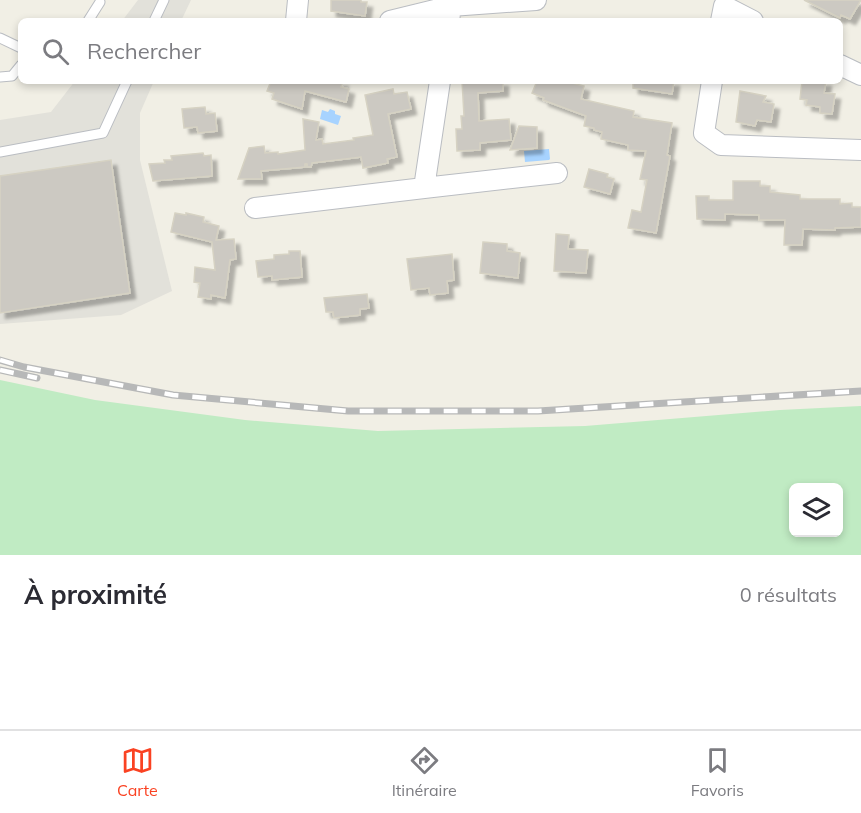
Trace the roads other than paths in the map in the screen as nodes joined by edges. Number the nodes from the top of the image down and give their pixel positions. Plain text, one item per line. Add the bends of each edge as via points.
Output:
1 (164, 0) edge
2 (298, 0) edge
3 (536, 0) edge
4 (100, 2) dead end
5 (450, 14) edge
6 (722, 14) edge
7 (90, 18) edge
8 (155, 18) edge
9 (296, 18) edge
10 (416, 18) edge
11 (740, 18) edge
12 (0, 38) edge
13 (18, 47) edge
14 (843, 66) edge
15 (18, 69) edge
16 (861, 75) edge
17 (0, 77) edge
18 (126, 84) edge
19 (440, 84) edge
20 (712, 84) edge
21 (861, 150) edge
22 (0, 152) edge
23 (557, 173) dead end
24 (424, 188) junction
25 (255, 208) dead end

1 - 8 lane
2 - 9 street
3 - 5 street
4 - 7 lane
5 - 10 street
6 - 11 street
12 - 13 lane
14 - 16 street
15 - 17 lane via 12,76
18 - 22 lane via 103,133
19 - 24 street
20 - 21 street via 704,133 721,145
23 - 24 street
24 - 25 street

